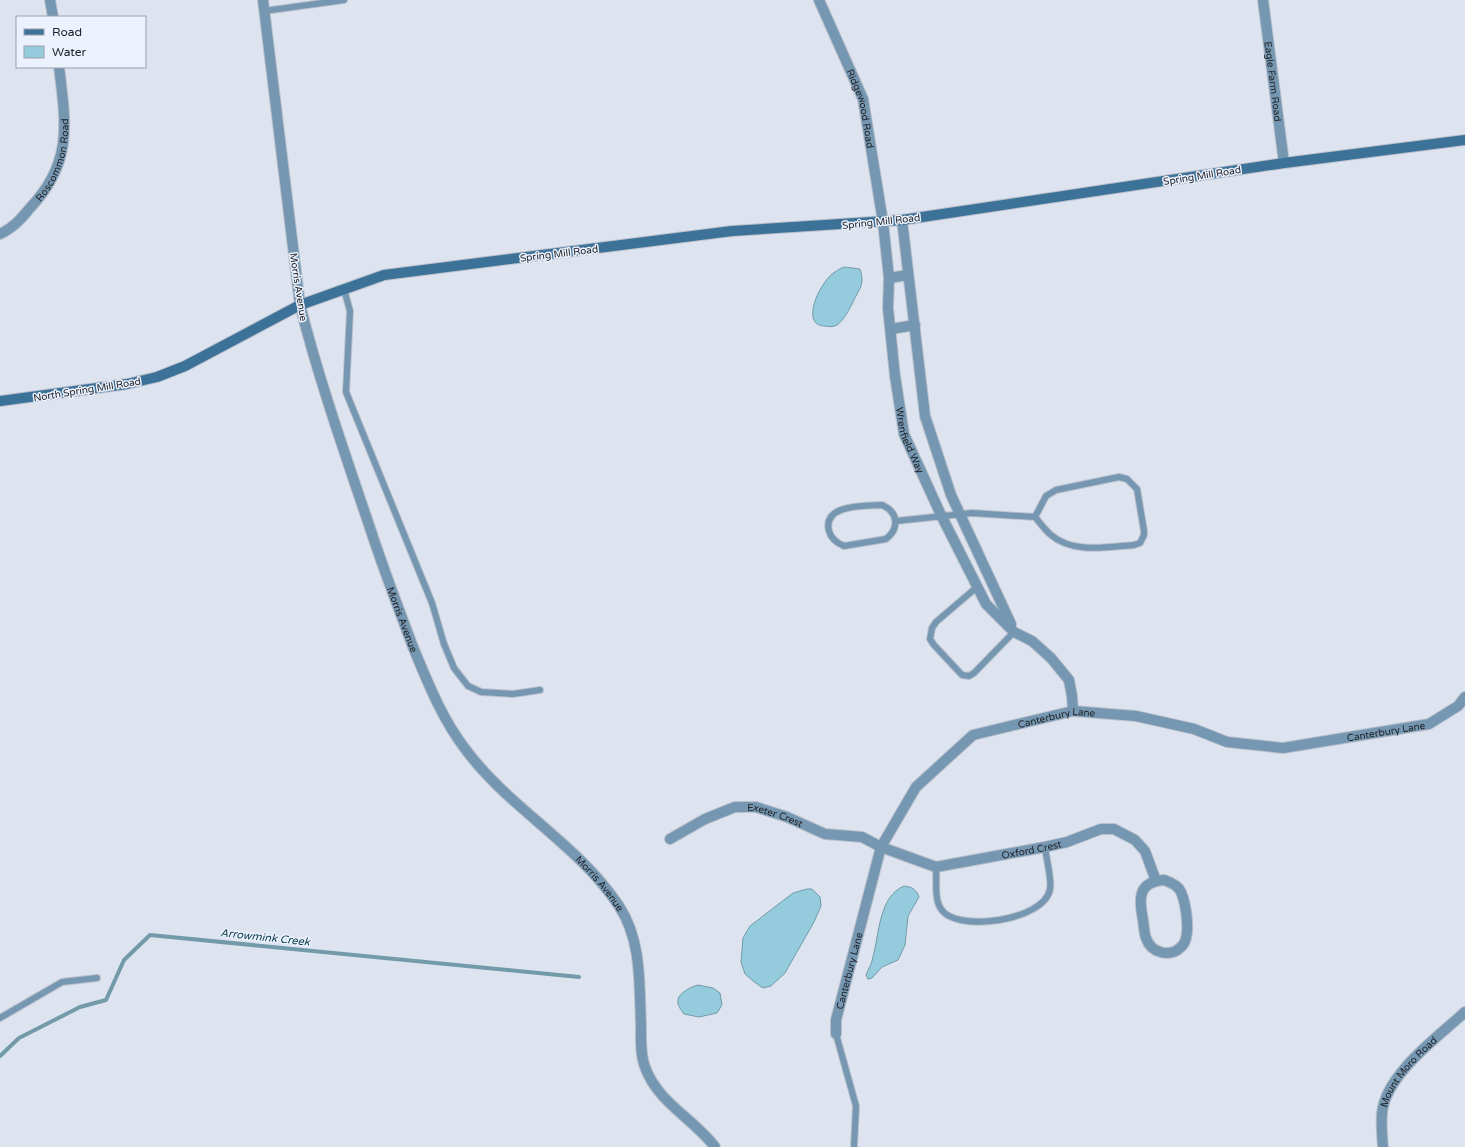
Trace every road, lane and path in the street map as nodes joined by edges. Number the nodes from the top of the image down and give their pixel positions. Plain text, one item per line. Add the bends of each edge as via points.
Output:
1 (50, 0) edge
2 (263, 0) edge
3 (344, 0) edge
4 (819, 0) edge
5 (1263, 0) edge
6 (264, 11) junction
7 (52, 16) edge
8 (59, 68) edge
9 (1465, 140) edge
10 (1284, 163) junction
11 (902, 220) junction
12 (883, 222) junction
13 (0, 234) edge
14 (908, 275) junction
15 (889, 278) junction
16 (344, 289) junction
17 (300, 305) junction
18 (915, 325) junction
19 (891, 329) junction
20 (0, 401) edge
21 (941, 515) junction
22 (960, 515) junction
23 (1035, 517) junction
24 (896, 521) junction
25 (977, 588) junction
26 (1014, 632) junction
27 (540, 690) dead end
28 (1465, 697) edge
29 (1072, 711) junction
30 (670, 839) dead end
31 (881, 847) junction
32 (1044, 847) junction
33 (936, 867) junction
34 (1156, 881) junction
35 (97, 978) dead end
36 (1465, 1012) edge
37 (0, 1018) edge
38 (836, 1034) joint
39 (715, 1147) edge
40 (854, 1147) edge
41 (1383, 1147) edge

1 - 7 street
2 - 6 street, Morris Avenue
3 - 6 lane
4 - 12 street, Ridgewood Road via 863,99
5 - 10 street, Eagle Farm Road
6 - 17 street, Morris Avenue
8 - 13 street, Roscommon Road via 65,118 61,162 44,194 11,229
9 - 10 main road, Spring Mill Road
10 - 11 main road, Spring Mill Road
11 - 12 main road, Spring Mill Road
11 - 14 street
12 - 15 street, Wrenfield Way
12 - 16 main road, Spring Mill Road via 732,231 384,275
14 - 15 street
14 - 18 street
15 - 19 street, Wrenfield Way via 888,308
16 - 17 main road, Spring Mill Road
16 - 27 lane via 350,311 346,392 432,603 454,668 468,686 481,692 501,694
17 - 20 main road, North Spring Mill Road via 186,366 157,377 126,384
17 - 39 street, Morris Avenue via 312,352 381,561 442,716 466,751 494,782 590,869 620,907 634,941 639,971 642,1053 645,1068 669,1104
18 - 19 street
18 - 22 street via 925,416
19 - 21 street, Wrenfield Way via 904,434
21 - 22 lane
21 - 24 lane
21 - 25 street, Wrenfield Way
22 - 23 lane via 972,513
22 - 26 street
23 - 23 lane via 1050,535 1063,544 1086,548 1134,545 1140,543 1144,535 1137,490 1126,479 1119,477 1056,490 1046,496
24 - 24 lane via 895,530 886,539 850,545 839,544 830,535 829,529 831,518 845,508 882,505 892,512
25 - 26 street, Wrenfield Way via 986,604
25 - 26 lane via 936,622 930,639 934,645 962,675 969,676
26 - 29 street, Wrenfield Way via 1037,645 1068,680
28 - 29 street, Canterbury Lane via 1458,706 1429,724 1283,748 1227,742 1194,729 1136,716
29 - 31 street, Canterbury Lane via 973,735 916,787
30 - 31 street, Exeter Crest via 735,807 756,807 825,834 862,837
31 - 33 street
31 - 38 street, Canterbury Lane via 836,1020
32 - 33 street, Oxford Crest
32 - 33 lane via 1050,889 1046,900 1036,909 1017,917 985,921 956,920 947,916 940,908
32 - 34 street, Oxford Crest via 1067,842 1101,829 1114,829 1135,840 1145,850
34 - 34 street via 1144,888 1139,902 1149,945 1168,953 1182,947 1188,935 1188,928 1181,892 1170,882
35 - 37 lane via 62,982
36 - 41 street, Mount Moro Road via 1410,1062 1390,1088 1382,1112
38 - 40 lane via 856,1106

